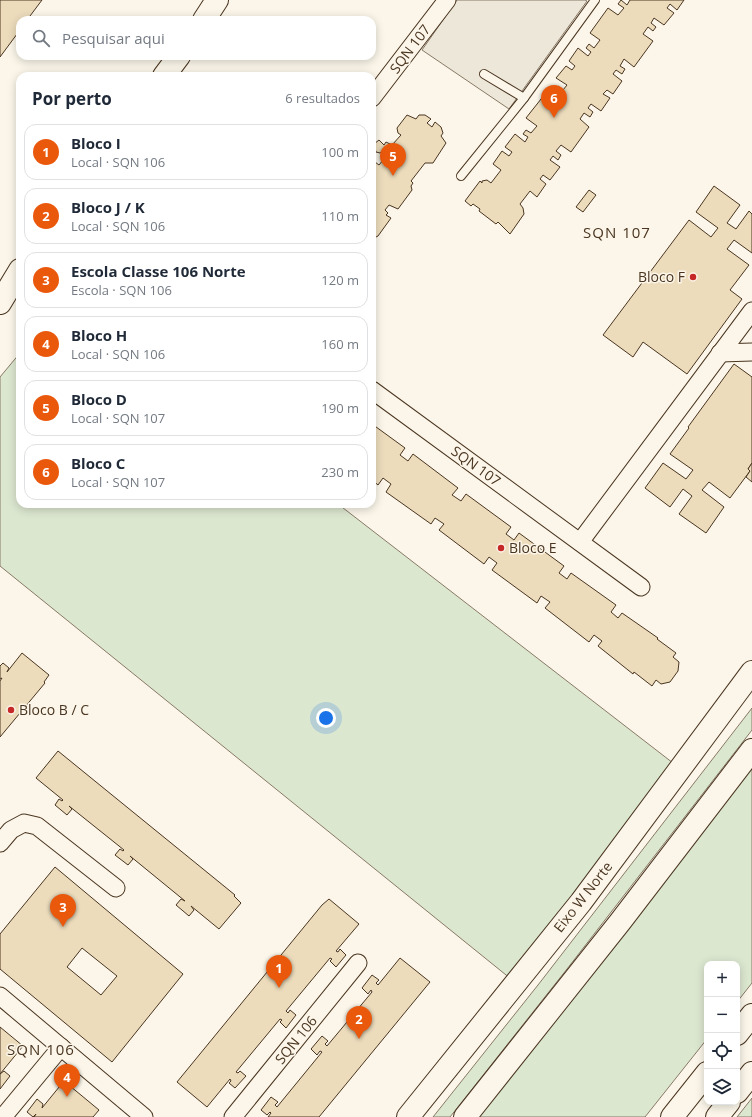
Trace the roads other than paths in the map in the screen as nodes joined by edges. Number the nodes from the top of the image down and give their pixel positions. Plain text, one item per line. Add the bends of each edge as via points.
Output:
1 (217, 0) edge
2 (447, 0) edge
3 (595, 0) edge
4 (207, 16) edge
5 (176, 60) edge
6 (167, 72) edge
7 (484, 74) dead end
8 (376, 93) edge
9 (524, 98) junction
10 (461, 176) dead end
11 (16, 273) edge
12 (16, 276) edge
13 (0, 286) edge
14 (0, 303) edge
15 (752, 311) edge
16 (752, 352) edge
17 (720, 353) junction
18 (376, 393) edge
19 (580, 542) junction
20 (642, 586) dead end
21 (752, 672) edge
22 (752, 750) edge
23 (0, 843) edge
24 (116, 888) dead end
25 (358, 963) dead end
26 (0, 996) edge
27 (752, 1015) edge
28 (738, 1033) edge
29 (61, 1047) junction
30 (752, 1073) edge
31 (704, 1077) edge
32 (740, 1088) edge
33 (727, 1105) edge
34 (4, 1117) edge
35 (144, 1117) edge
36 (233, 1117) edge
37 (408, 1117) edge
38 (465, 1117) edge
39 (672, 1117) edge
40 (717, 1117) edge

1 - 4 main road
2 - 8 street, SQN 107
3 - 9 lane
5 - 6 main road
7 - 9 lane
9 - 10 lane
11 - 13 main road
12 - 14 main road
15 - 17 street
16 - 17 street
17 - 19 street
18 - 19 street, SQN 107
19 - 20 street, SQN 107
21 - 37 main road, Eixo W Norte via 581,902
22 - 38 main road
23 - 24 street via 11,830 24,823 37,826
25 - 36 street, SQN 106
26 - 29 street
27 - 28 main road
29 - 34 street
29 - 35 street
30 - 32 main road
31 - 39 main road
33 - 40 main road

